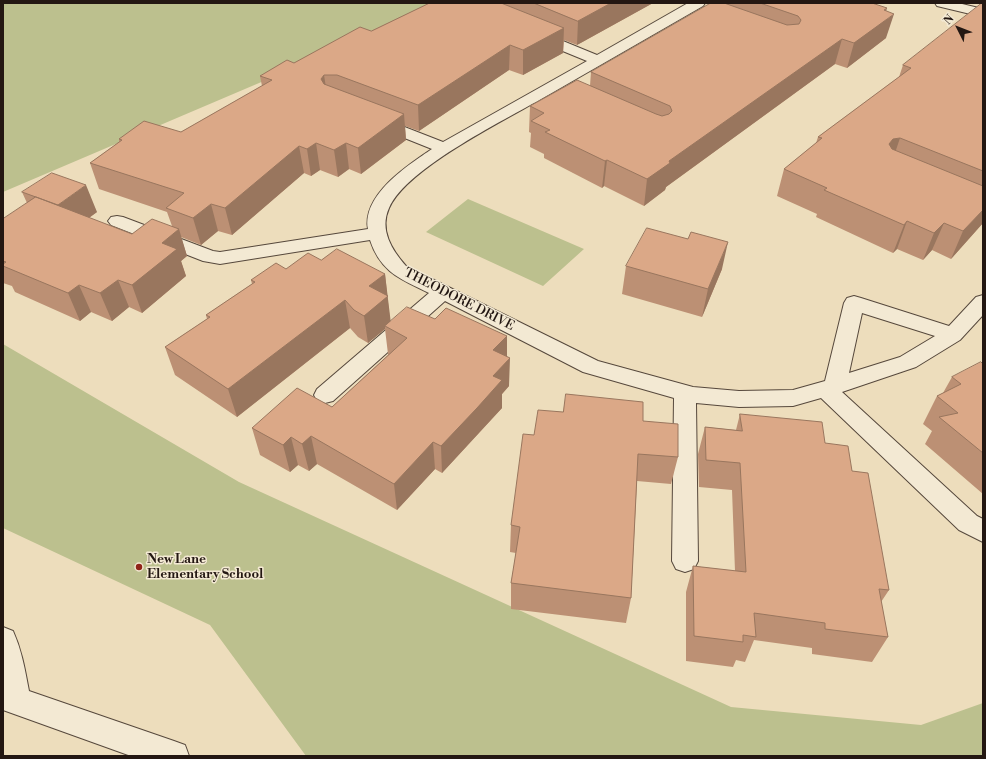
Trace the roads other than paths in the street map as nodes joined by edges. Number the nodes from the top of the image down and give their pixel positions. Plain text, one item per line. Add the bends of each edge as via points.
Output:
1 (942, 3) edge
2 (696, 9) edge
3 (983, 13) edge
4 (527, 31) edge
5 (598, 60) junction
6 (550, 87) junction
7 (568, 96) edge
8 (364, 117) edge
9 (444, 148) junction
10 (117, 221) dead end
11 (378, 233) junction
12 (443, 292) junction
13 (983, 302) edge
14 (953, 335) junction
15 (830, 388) junction
16 (685, 393) junction
17 (325, 396) dead end
18 (983, 531) edge
19 (685, 561) dead end
20 (3, 640) edge
21 (10, 698) edge
22 (174, 756) edge

1 - 3 street
2 - 5 street, THEODORE DRIVE
4 - 5 street
5 - 6 street, THEODORE DRIVE
6 - 7 street
6 - 9 street, THEODORE DRIVE
8 - 9 street
9 - 11 street, THEODORE DRIVE via 412,170 380,204 376,223
10 - 11 street via 210,257 220,258
11 - 12 street, THEODORE DRIVE via 378,239 387,256 399,270
12 - 16 street, THEODORE DRIVE via 591,367
12 - 17 street
13 - 14 street, THEODORE DRIVE
14 - 15 street, THEODORE DRIVE via 908,362
14 - 15 street via 854,303
15 - 16 street, THEODORE DRIVE via 793,398 739,399
15 - 18 street via 968,523
16 - 19 street
20 - 21 street via 9,657
21 - 22 street

